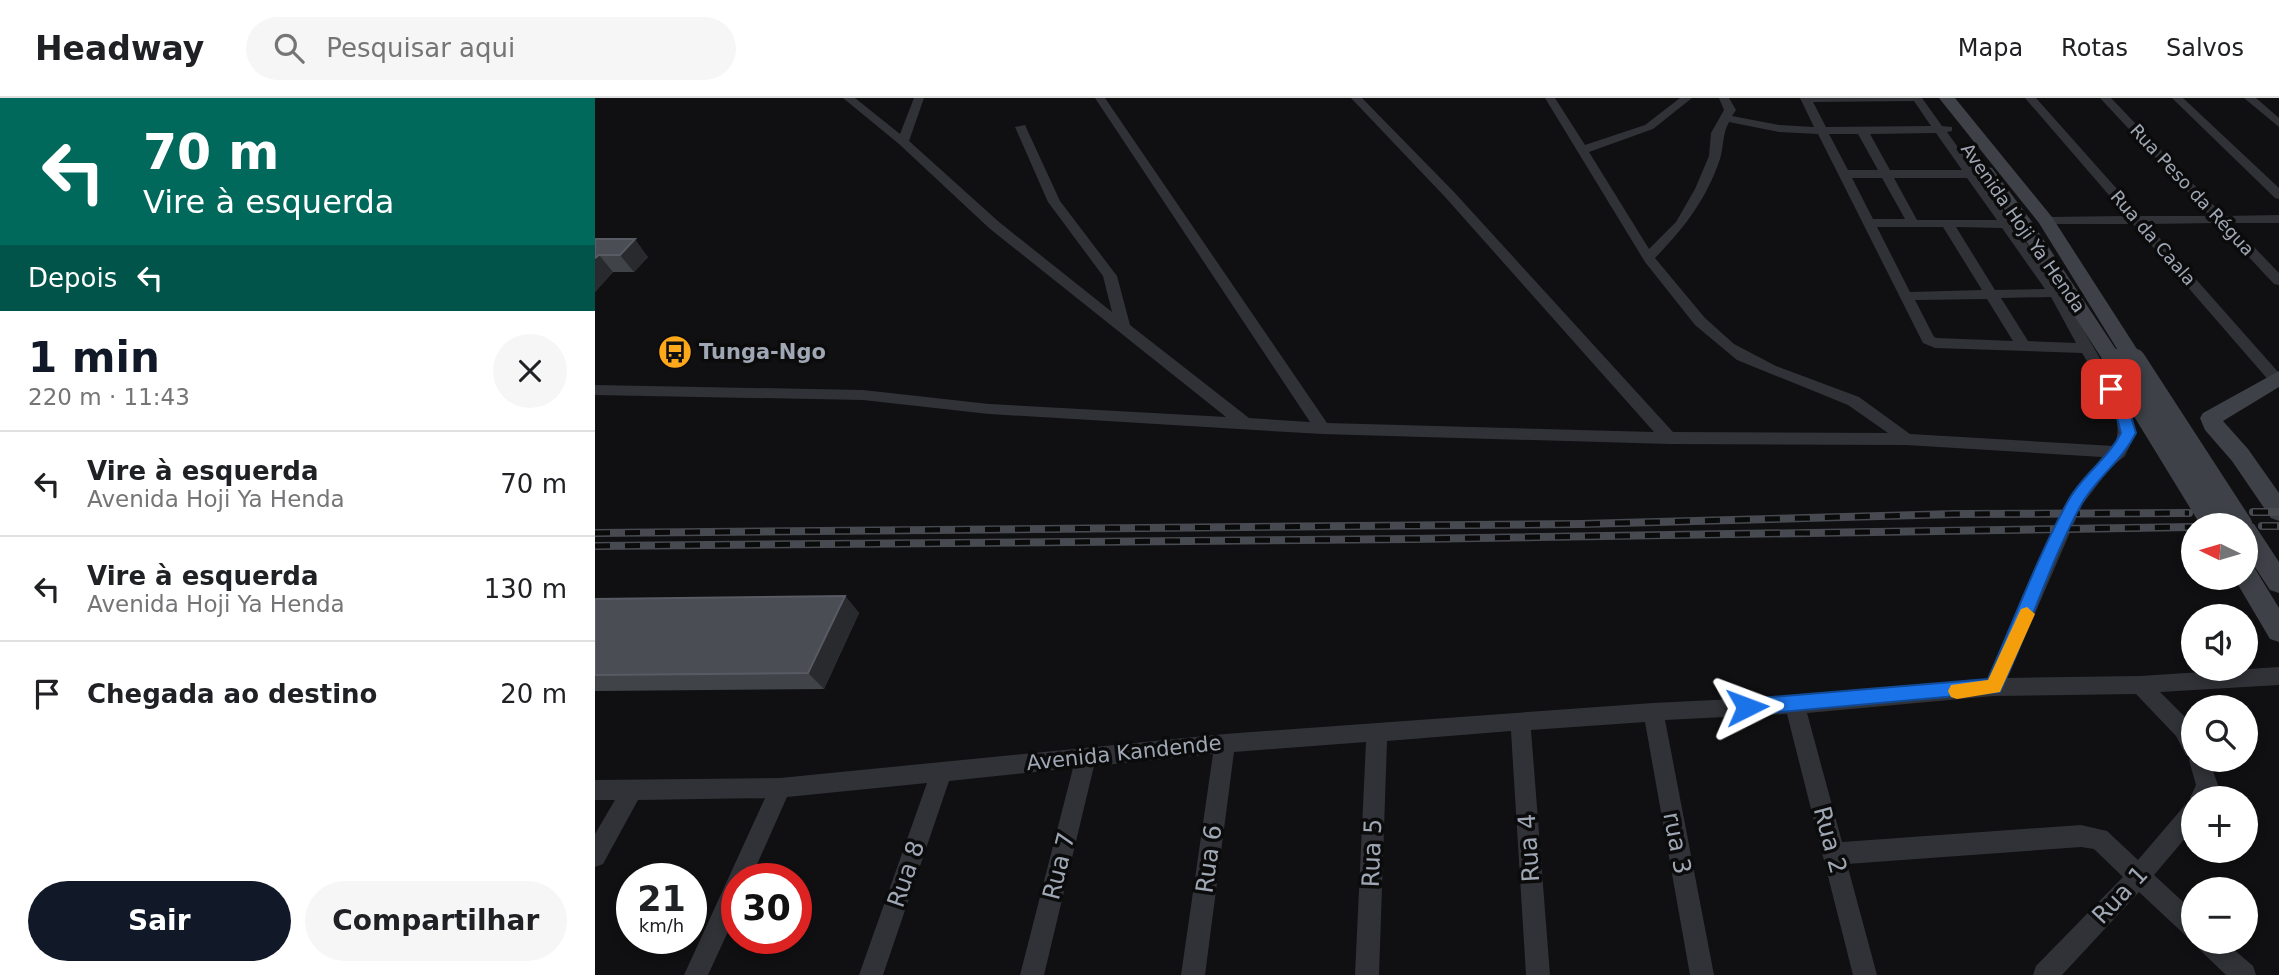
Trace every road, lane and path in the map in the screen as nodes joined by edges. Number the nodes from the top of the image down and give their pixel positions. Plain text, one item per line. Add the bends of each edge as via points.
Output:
1 (848, 98) edge
2 (919, 98) edge
3 (1100, 98) edge
4 (1356, 98) edge
5 (1550, 98) edge
6 (1687, 98) edge
7 (1724, 98) edge
8 (1805, 98) edge
9 (1931, 98) edge
10 (1947, 98) edge
11 (2030, 98) edge
12 (2105, 98) edge
13 (2177, 98) edge
14 (2249, 98) edge
15 (1880, 111) edge
16 (1725, 118) junction
17 (2279, 124) edge
18 (1021, 127) dead end
19 (1861, 129) junction
20 (1947, 129) junction
21 (1819, 130) junction
22 (903, 142) junction
23 (1583, 150) junction
24 (1842, 174) junction
25 (1886, 174) junction
26 (1971, 174) junction
27 (2279, 195) edge
28 (2279, 219) edge
29 (2136, 220) junction
30 (2220, 220) junction
31 (2046, 221) junction
32 (1868, 223) junction
33 (1913, 223) junction
34 (1947, 223) junction
35 (2006, 223) junction
36 (1648, 257) junction
37 (2279, 281) edge
38 (2055, 293) junction
39 (1991, 294) junction
40 (1905, 296) junction
41 (1123, 325) junction
42 (2022, 344) junction
43 (2089, 348) junction
44 (2124, 360) junction
45 (2278, 378) edge
46 (595, 390) edge
47 (1244, 423) junction
48 (1321, 428) junction
49 (1669, 438) junction
50 (1906, 439) junction
51 (2119, 452) junction
52 (2279, 512) edge
53 (2207, 513) edge
54 (2232, 513) edge
55 (2258, 551) edge
56 (2279, 583) edge
57 (2255, 590) edge
58 (2279, 631) edge
59 (2279, 676) edge
60 (2140, 685) junction
61 (1993, 687) junction
62 (1795, 705) junction
63 (1653, 712) junction
64 (1520, 721) junction
65 (2181, 727) edge
66 (1377, 732) junction
67 (1225, 743) junction
68 (1086, 756) junction
69 (941, 773) junction
70 (780, 788) junction
71 (595, 790) edge
72 (631, 792) junction
73 (2181, 826) edge
74 (1834, 854) junction
75 (595, 856) edge
76 (747, 863) edge
77 (2139, 876) junction
78 (2181, 916) edge
79 (721, 920) edge
80 (2221, 954) edge
81 (696, 975) edge
82 (871, 975) edge
83 (1032, 975) edge
84 (1193, 975) edge
85 (1367, 975) edge
86 (1538, 975) edge
87 (1702, 975) edge
88 (1865, 975) edge
89 (2045, 975) edge
90 (2244, 975) edge

1 - 22 street
2 - 22 street
3 - 48 street
4 - 49 street
5 - 23 street
6 - 23 street via 1649,127
7 - 16 street via 1730,106
8 - 15 street
8 - 21 street
9 - 20 main road, Avenida Hoji Ya Henda
10 - 31 main road, Avenida Hoji Ya Henda
11 - 29 street, Rua da Caala
12 - 30 street, Rua Peso da Régua
13 - 27 street
14 - 17 street
15 - 19 street
15 - 20 street
15 - 20 street, Avenida Hoji Ya Henda via 1917,98
16 - 21 street
16 - 36 street via 1701,189 1681,224
18 - 41 street via 1054,202 1110,276
19 - 21 street
19 - 25 street
20 - 26 street, Avenida Hoji Ya Henda
20 - 44 main road, Avenida Hoji Ya Henda via 2023,222
21 - 24 street
22 - 41 street via 994,225
23 - 36 street
24 - 25 street
24 - 32 street
25 - 26 street
25 - 33 street
26 - 35 street, Avenida Hoji Ya Henda
28 - 30 street
29 - 30 street
29 - 31 street
29 - 45 street, Rua da Caala
30 - 37 street, Rua Peso da Régua
31 - 44 main road, Avenida Hoji Ya Henda
32 - 33 street
32 - 40 street
33 - 34 street
34 - 35 street
34 - 39 street
35 - 38 street, Avenida Hoji Ya Henda
36 - 50 street via 1675,295 1730,347 1771,372 1862,405
38 - 39 street
38 - 43 street, Avenida Hoji Ya Henda
39 - 40 street
39 - 42 street
40 - 42 street via 1931,342
41 - 47 street
42 - 43 street
43 - 51 street, Avenida Hoji Ya Henda via 2122,410 2128,433
44 - 53 main road, bridge
44 - 54 main road, bridge
45 - 52 main road via 2211,418
46 - 47 street via 863,395 989,409
47 - 48 street
48 - 49 street
49 - 50 street
50 - 51 street
51 - 61 street via 2103,464 2075,502
55 - 56 main road
57 - 58 main road
59 - 60 street
60 - 61 street
60 - 65 street
61 - 62 street
62 - 63 street
62 - 74 street, Rua 2
63 - 64 street, Avenida Kandende
63 - 87 street, rua 3
64 - 66 street, Avenida Kandende
64 - 86 street, Rua 4
66 - 67 street, Avenida Kandende
66 - 85 street, Rua 5
67 - 68 street, Avenida Kandende
67 - 84 street, Rua 6
68 - 69 street, Avenida Kandende
68 - 83 street, Rua 7
69 - 70 street, Avenida Kandende
69 - 82 street, Rua 8
70 - 72 street, Avenida Kandende
70 - 76 street
71 - 72 street, Avenida Kandende
72 - 75 street
73 - 77 street, Rua 1
74 - 77 street via 2081,835 2099,839
74 - 88 street, Rua 2
77 - 78 street
77 - 89 street, Rua 1
79 - 81 street
80 - 90 street

